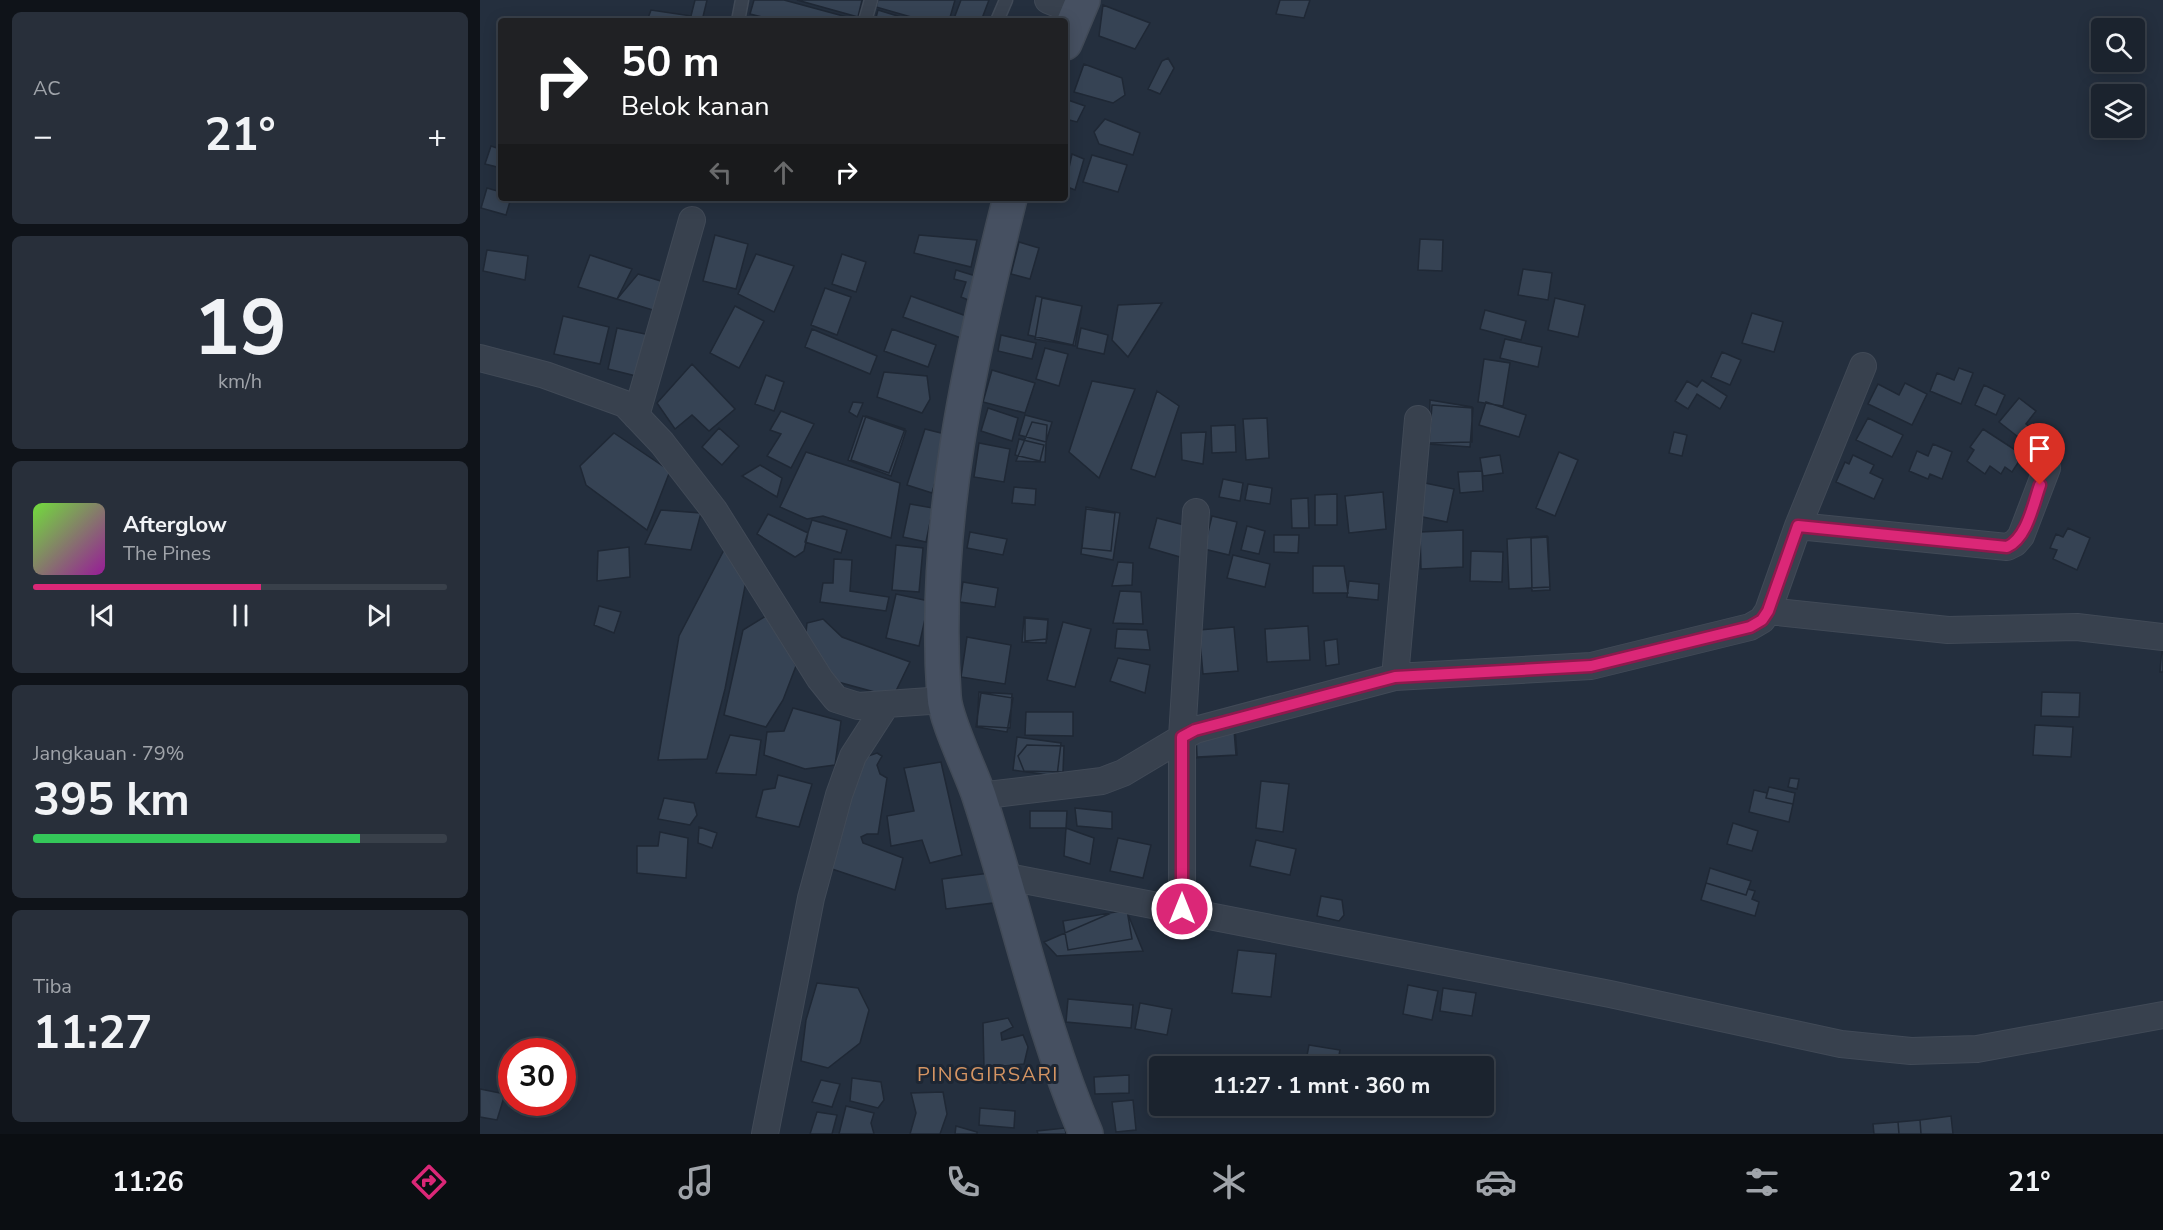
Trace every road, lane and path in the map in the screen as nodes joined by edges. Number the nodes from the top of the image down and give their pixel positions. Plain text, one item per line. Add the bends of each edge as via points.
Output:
1 (742, 0) edge
2 (871, 0) edge
3 (1006, 0) edge
4 (739, 18) edge
5 (867, 18) edge
6 (999, 18) edge
7 (1009, 201) edge
8 (692, 220) dead end
9 (480, 358) edge
10 (1863, 366) dead end
11 (636, 416) junction
12 (1418, 419) dead end
13 (2047, 468) dead end
14 (1196, 512) dead end
15 (1798, 526) junction
16 (1768, 611) junction
17 (2163, 637) edge
18 (1395, 677) junction
19 (944, 700) junction
20 (886, 705) junction
21 (1182, 737) junction
22 (979, 795) junction
23 (1003, 876) junction
24 (1182, 909) junction
25 (2163, 1015) edge
26 (765, 1134) edge
27 (1086, 1134) edge

1 - 4 lane
2 - 5 lane
3 - 6 lane
7 - 19 street via 981,313 945,529
8 - 11 street
9 - 11 street via 545,375 625,404
10 - 15 street
11 - 20 street via 714,510 836,699 858,705
12 - 18 street
13 - 15 street via 2020,536 2007,547
14 - 21 street
15 - 16 street
16 - 17 street via 1948,630 2077,627
16 - 18 street via 1750,627 1591,666
18 - 21 street via 1195,730
19 - 20 street
19 - 22 street
20 - 26 street via 853,756 839,795 812,898
21 - 22 street via 1124,773 1102,781
21 - 24 street
22 - 23 street
23 - 24 street
23 - 27 street via 1061,1076
24 - 25 street via 1841,1044 1911,1051 1977,1049

